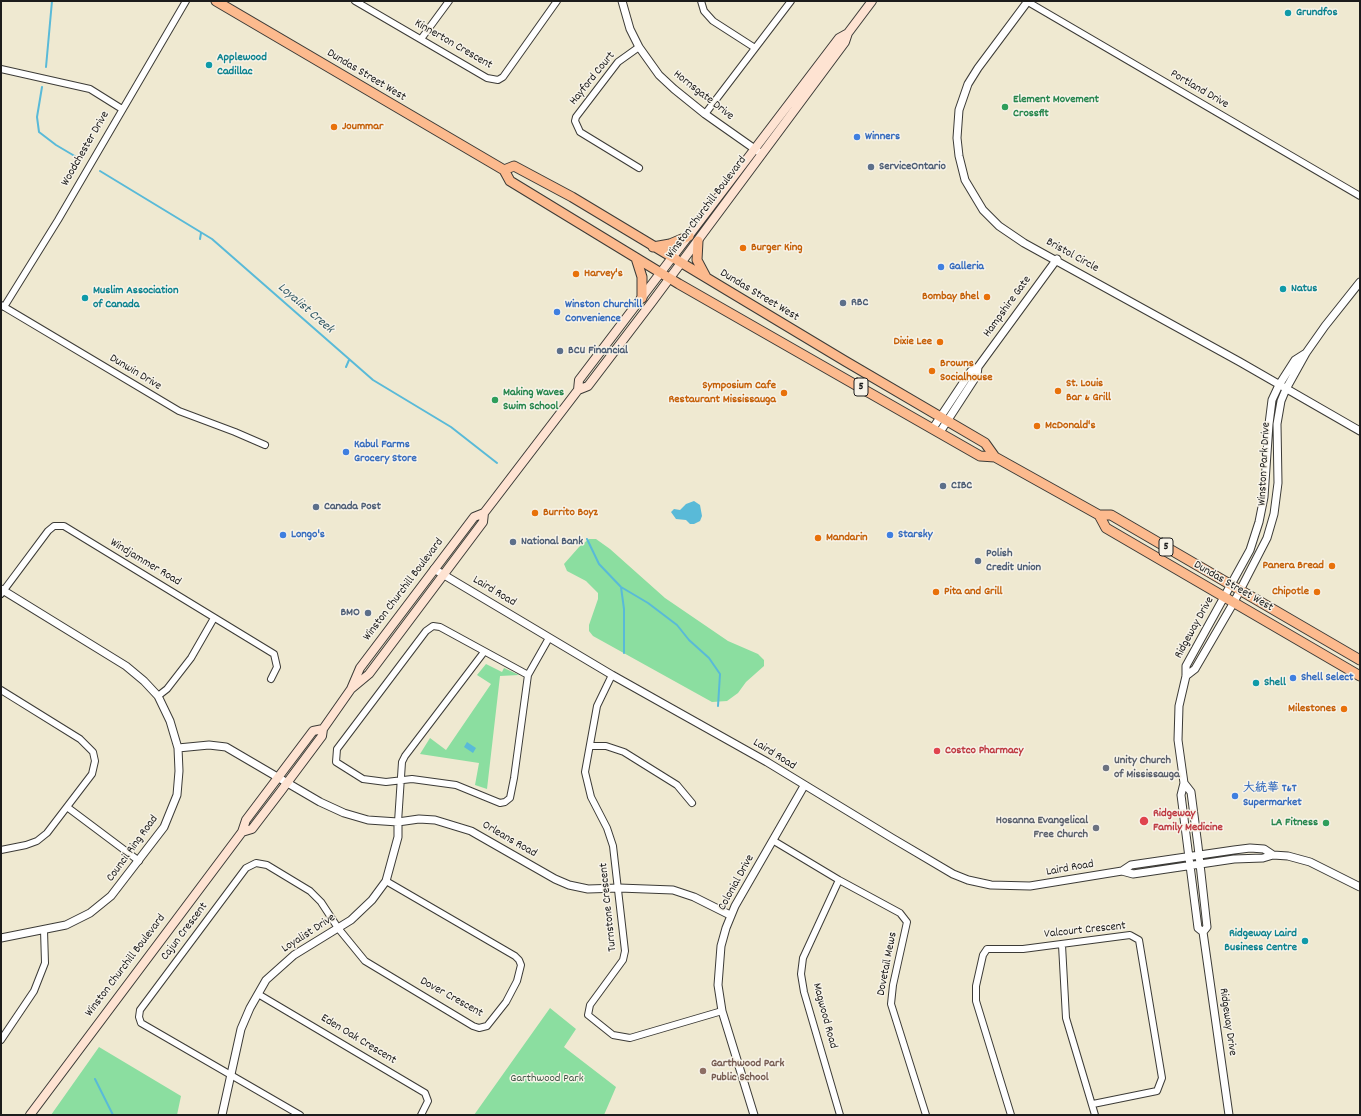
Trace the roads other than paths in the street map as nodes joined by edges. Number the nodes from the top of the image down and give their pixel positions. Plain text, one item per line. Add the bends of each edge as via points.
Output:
1 (186, 1) edge
2 (216, 1) edge
3 (355, 1) edge
4 (449, 1) edge
5 (557, 1) edge
6 (622, 1) edge
7 (701, 1) edge
8 (791, 1) edge
9 (872, 1) edge
10 (1028, 2) edge
11 (848, 33) junction
12 (421, 39) junction
13 (639, 47) junction
14 (755, 48) junction
15 (1, 69) edge
16 (122, 109) junction
17 (705, 114) junction
18 (754, 149) junction
19 (762, 154) junction
20 (639, 168) dead end
21 (504, 170) junction
22 (1360, 196) edge
23 (689, 236) junction
24 (698, 241) junction
25 (653, 247) junction
26 (636, 258) junction
27 (672, 258) junction
28 (1057, 259) junction
29 (681, 263) junction
30 (660, 273) junction
31 (669, 278) junction
32 (706, 279) junction
33 (1360, 282) edge
34 (642, 298) junction
35 (3, 306) edge
36 (1306, 354) junction
37 (1279, 385) junction
38 (1286, 389) junction
39 (578, 390) junction
40 (944, 418) junction
41 (936, 430) junction
42 (1360, 431) edge
43 (265, 445) dead end
44 (995, 457) junction
45 (484, 513) junction
46 (1098, 515) junction
47 (434, 569) junction
48 (443, 574) junction
49 (2, 591) edge
50 (1228, 591) junction
51 (1237, 597) junction
52 (214, 618) junction
53 (549, 638) junction
54 (484, 652) junction
55 (1360, 660) edge
56 (528, 675) junction
57 (612, 675) junction
58 (1186, 676) junction
59 (1360, 676) edge
60 (271, 679) dead end
61 (350, 689) junction
62 (1, 690) edge
63 (158, 696) junction
64 (322, 729) junction
65 (590, 746) junction
66 (178, 748) junction
67 (278, 777) junction
68 (402, 780) junction
69 (287, 783) junction
70 (1184, 783) junction
71 (804, 786) junction
72 (692, 803) dead end
73 (67, 807) junction
74 (398, 822) junction
75 (242, 832) junction
76 (774, 841) junction
77 (1, 849) edge
78 (1199, 855) junction
79 (1273, 855) junction
80 (1189, 856) junction
81 (139, 861) junction
82 (1200, 864) junction
83 (1190, 865) junction
84 (1122, 871) junction
85 (839, 880) junction
86 (386, 881) junction
87 (1360, 887) edge
88 (619, 888) junction
89 (730, 915) junction
90 (338, 928) junction
91 (44, 930) junction
92 (1203, 932) junction
93 (1, 938) edge
94 (1062, 945) junction
95 (258, 994) junction
96 (722, 1011) junction
97 (1, 1040) edge
98 (231, 1075) junction
99 (1093, 1104) junction
100 (30, 1115) edge
101 (222, 1115) edge
102 (300, 1115) edge
103 (421, 1115) edge
104 (754, 1115) edge
105 (840, 1115) edge
106 (926, 1115) edge
107 (1011, 1115) edge
108 (1095, 1115) edge
109 (1229, 1115) edge

1 - 16 street, Woodchester Drive
2 - 21 main road, Dundas Street West
3 - 12 street, Kinnerton Crescent
4 - 12 street
5 - 12 street, Kinnerton Crescent via 498,80 487,78
6 - 13 street, Hornsgate Drive via 630,29
7 - 14 street via 704,11 713,21
8 - 14 street
9 - 11 main road, Winston Churchill Boulevard
10 - 22 street, Portland Drive
10 - 28 street, Bristol Circle via 988,53 968,84 959,110 957,143 965,180 983,210 999,226 1024,243
11 - 18 main road, Winston Churchill Boulevard via 839,38
11 - 19 main road, Winston Churchill Boulevard via 845,42
13 - 17 street, Hornsgate Drive via 664,80
13 - 20 street, Hayford Court via 618,62 576,117 580,132
14 - 17 street
15 - 16 street via 90,89
16 - 35 street, Woodchester Drive via 58,220
17 - 18 street, Hornsgate Drive
18 - 19 street, Hornsgate Drive
18 - 23 main road, Winston Churchill Boulevard
19 - 24 main road, Winston Churchill Boulevard
21 - 25 main road, Dundas Street West via 514,166 572,197
21 - 26 main road, Dundas Street West via 510,181
23 - 25 main road via 670,244
23 - 27 main road, Winston Churchill Boulevard
24 - 29 main road, Winston Churchill Boulevard
24 - 32 main road via 697,260
25 - 27 main road, Dundas Street West
26 - 30 main road, Dundas Street West
26 - 34 main road via 642,277
27 - 29 main road, Dundas Street West
27 - 30 main road, Winston Churchill Boulevard
28 - 37 street, Bristol Circle
28 - 40 street, Hampshire Gate
29 - 31 main road, Winston Churchill Boulevard
29 - 32 main road, Dundas Street West / 5
30 - 31 main road, Dundas Street West
30 - 34 main road, Winston Churchill Boulevard
31 - 39 main road, Winston Churchill Boulevard via 588,386
31 - 41 main road, Dundas Street West / 5
32 - 40 main road, Dundas Street West / 5
33 - 36 street, Winston Park Drive
34 - 39 main road, Winston Churchill Boulevard via 579,380
35 - 43 street, Dunwin Drive via 180,411
36 - 37 street, Winston Park Drive via 1295,360
36 - 38 street, Winston Park Drive
37 - 38 street, Bristol Circle
37 - 50 street, Winston Park Drive via 1272,400 1270,413 1261,516 1250,550
38 - 42 street, Bristol Circle
38 - 51 street, Winston Park Drive via 1277,424 1278,482 1274,514 1267,538
39 - 45 main road, Winston Churchill Boulevard
40 - 41 street, Hampshire Gate
40 - 44 main road, Dundas Street West / 5 via 985,443
41 - 44 main road, Dundas Street West / 5 via 980,456
44 - 46 main road, Dundas Street West / 5
45 - 47 main road, Winston Churchill Boulevard via 474,517
45 - 48 main road, Winston Churchill Boulevard via 483,522
46 - 50 main road, Dundas Street West / 5 via 1111,515
46 - 50 main road, Dundas Street West / 5 via 1106,528
47 - 48 street, Laird Road
47 - 61 main road, Winston Churchill Boulevard via 360,668
48 - 53 street, Laird Road
48 - 61 main road, Winston Churchill Boulevard via 368,674
49 - 52 street, Windjammer Road via 48,531 54,526 64,526
49 - 63 street, Council Ring Road via 126,666
50 - 51 main road, Dundas Street West / 5
50 - 51 main road, Dundas Street West / 5
50 - 58 street, Ridgeway Drive via 1186,666
51 - 55 main road, Dundas Street West / 5
51 - 58 street, Ridgeway Drive via 1195,669
51 - 59 main road, Dundas Street West / 5
52 - 60 street, Windjammer Road via 274,654 277,667
52 - 63 street via 191,658 167,689
53 - 56 street
53 - 57 street, Laird Road
54 - 56 street
54 - 68 street via 405,756 402,762
54 - 68 street via 440,627 433,626 426,631 336,749 336,762 363,779 386,782
56 - 68 street via 514,778 508,800 500,803 456,785
57 - 65 street, Turnstone Crescent via 597,706
57 - 71 street, Laird Road via 767,762
58 - 70 street, Ridgeway Drive via 1180,701 1178,740
61 - 64 main road, Winston Churchill Boulevard
62 - 73 street via 80,739 93,752 95,761 92,774
63 - 66 street, Council Ring Road via 170,721
64 - 67 main road, Winston Churchill Boulevard via 313,731
64 - 69 main road, Winston Churchill Boulevard via 322,736
65 - 72 street via 606,746 624,752 677,785
65 - 88 street, Turnstone Crescent via 585,772 586,784 613,846
66 - 67 street, Orleans Road via 209,745 226,747
66 - 81 street, Council Ring Road via 179,777 173,806 164,827
67 - 69 street, Orleans Road
67 - 75 main road, Winston Churchill Boulevard via 246,820
68 - 74 street
69 - 74 street, Orleans Road via 344,813 368,820
69 - 75 main road, Winston Churchill Boulevard via 252,829
70 - 78 street, Ridgeway Drive via 1191,792
70 - 80 street, Ridgeway Drive via 1181,795
71 - 76 street, Colonial Drive
71 - 84 street, Laird Road via 953,874 968,880 991,885 1030,886
73 - 77 street via 47,833 37,841
73 - 81 street
74 - 86 street, Loyalist Drive via 398,837
74 - 88 street, Orleans Road via 419,819 454,825 471,831 569,885 588,889
75 - 100 main road, Winston Churchill Boulevard
76 - 85 street, Dovetail Mews
76 - 89 street, Colonial Drive
78 - 79 street, Laird Road via 1250,848 1264,849
78 - 80 street, Laird Road
78 - 82 street, Ridgeway Drive
79 - 82 street, Laird Road
79 - 87 street, Laird Road via 1310,862
80 - 83 street, Ridgeway Drive
80 - 84 street, Laird Road via 1131,865
81 - 91 street, Council Ring Road via 118,890 98,908 74,922
82 - 83 street, Laird Road
82 - 92 street, Ridgeway Drive via 1207,927
83 - 84 street, Laird Road via 1133,874
83 - 92 street, Ridgeway Drive via 1198,928
85 - 105 street, Magwood Road via 803,958 801,974
85 - 106 street, Dovetail Mews via 900,913 907,922 894,976 892,1004
86 - 90 street, Loyalist Drive via 363,909
86 - 90 street, Dover Crescent via 519,960 521,965 517,981 491,1023 480,1028 473,1026 365,960
88 - 89 street, Orleans Road via 673,890 694,897
88 - 96 street, Turnstone Crescent via 625,955 590,1005 588,1015 613,1035 630,1038
89 - 96 street, Colonial Drive via 718,966
90 - 95 street, Loyalist Drive via 294,955 266,980
90 - 98 street, Cajun Crescent via 321,902 310,891 267,866 256,863 246,868 140,1010 141,1023
91 - 93 street, Council Ring Road
91 - 97 street via 45,963 34,991
92 - 109 street, Ridgeway Drive
94 - 99 street via 1066,1018
94 - 99 street, Valcourt Crescent via 1130,935 1139,940 1162,1078 1157,1091
94 - 107 street, Valcourt Crescent via 987,949 983,955 976,986 976,1001
95 - 98 street, Loyalist Drive via 241,1029
95 - 103 street, Eden Oak Crescent via 425,1093 428,1101
96 - 104 street, Colonial Drive
98 - 101 street, Loyalist Drive
98 - 102 street
99 - 108 street

